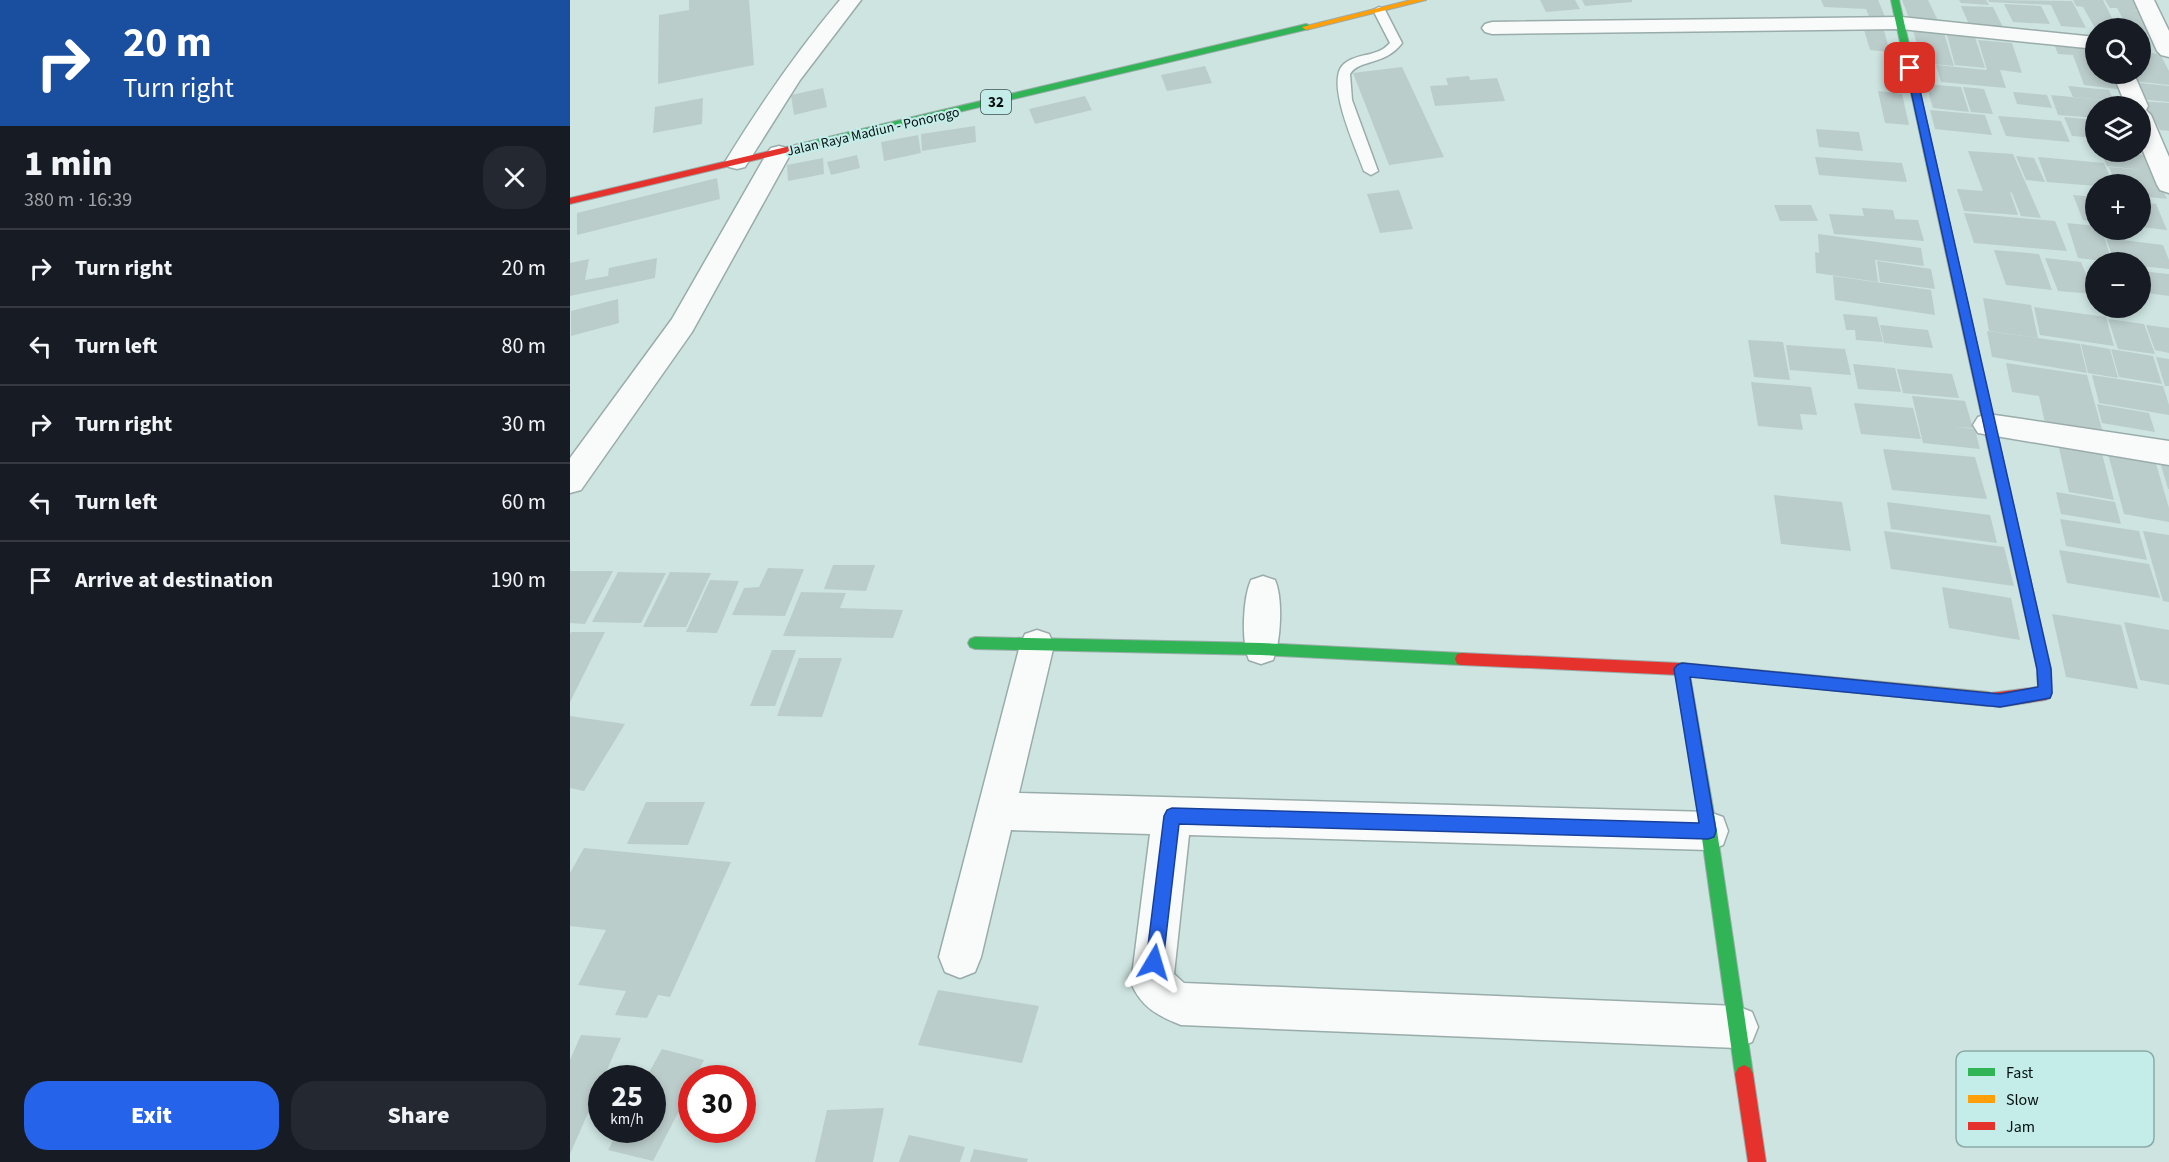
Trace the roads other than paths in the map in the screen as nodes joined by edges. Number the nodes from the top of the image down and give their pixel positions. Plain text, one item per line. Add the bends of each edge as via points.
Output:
1 (851, 0) edge
2 (1422, 0) edge
3 (1894, 0) edge
4 (2144, 0) edge
5 (1379, 10) junction
6 (1900, 23) junction
7 (1491, 28) dead end
8 (2085, 42) edge
9 (2151, 49) edge
10 (2168, 51) edge
11 (2151, 142) edge
12 (779, 153) junction
13 (737, 162) junction
14 (1371, 171) dead end
15 (2169, 185) edge
16 (570, 201) edge
17 (1988, 425) junction
18 (2169, 453) edge
19 (570, 481) edge
20 (1263, 590) dead end
21 (975, 643) dead end
22 (1037, 645) junction
23 (1261, 649) junction
24 (1682, 669) junction
25 (995, 811) junction
26 (1172, 816) junction
27 (1708, 831) junction
28 (960, 957) dead end
29 (1737, 1028) junction
30 (1757, 1162) edge

1 - 13 street via 819,36 778,94
2 - 5 main road, Jalan Raya Madiun - Ponorogo / 32
3 - 6 main road
4 - 10 street
5 - 12 main road, Jalan Raya Madiun - Ponorogo / 32
5 - 14 lane via 1396,43 1390,52 1348,67 1342,75 1343,91
6 - 7 street
6 - 8 street
6 - 17 main road
9 - 10 street
11 - 15 street
12 - 13 main road, Jalan Raya Madiun - Ponorogo / 32
12 - 19 street via 682,325
13 - 16 main road, Jalan Raya Madiun - Ponorogo / 32
17 - 18 street
17 - 24 main road via 2044,669 2045,693 2000,700
20 - 23 street
21 - 22 main road
22 - 23 main road
22 - 25 street
23 - 24 main road
24 - 27 main road
25 - 26 street
25 - 28 street
26 - 27 street
26 - 29 street via 1152,983 1181,1004
27 - 29 main road
29 - 30 main road

